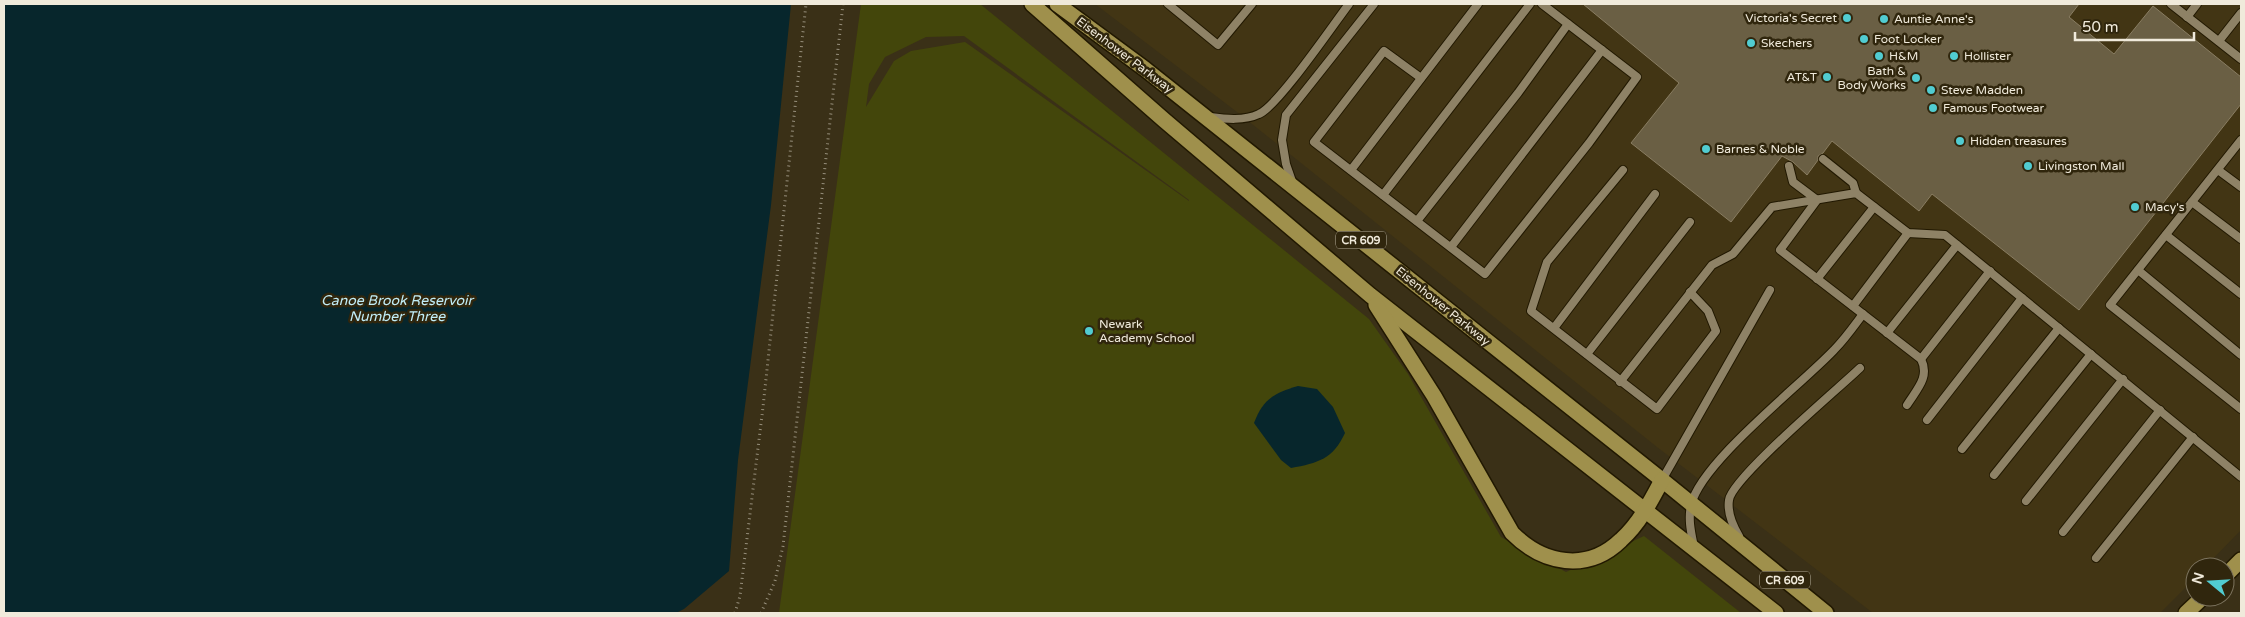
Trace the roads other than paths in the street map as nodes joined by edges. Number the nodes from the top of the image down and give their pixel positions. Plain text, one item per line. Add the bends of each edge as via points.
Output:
1 (1032, 4) edge
2 (1057, 4) edge
3 (1168, 4) edge
4 (1252, 4) edge
5 (1349, 4) edge
6 (1374, 4) edge
7 (1530, 4) edge
8 (1542, 4) edge
9 (2171, 4) edge
10 (2197, 4) edge
11 (1475, 5) edge
12 (2241, 13) edge
13 (2187, 17) junction
14 (1568, 24) junction
15 (2219, 42) junction
16 (1602, 50) junction
17 (2241, 59) edge
18 (1421, 78) junction
19 (1206, 117) junction
20 (2241, 140) edge
21 (1823, 159) dead end
22 (1789, 166) dead end
23 (1351, 170) junction
24 (1623, 170) dead end
25 (2218, 170) junction
26 (1295, 188) junction
27 (2241, 188) edge
28 (1856, 193) junction
29 (1655, 194) dead end
30 (1383, 195) junction
31 (1817, 200) junction
32 (2192, 202) junction
33 (1874, 207) junction
34 (1417, 221) junction
35 (1690, 222) dead end
36 (1908, 233) junction
37 (2166, 235) junction
38 (2241, 239) edge
39 (1957, 245) junction
40 (1451, 247) junction
41 (2138, 270) junction
42 (1990, 271) junction
43 (1817, 279) junction
44 (1770, 290) dead end
45 (1690, 292) junction
46 (2241, 294) edge
47 (1370, 295) junction
48 (2022, 298) junction
49 (1853, 306) junction
50 (1863, 314) junction
51 (1554, 328) junction
52 (2059, 328) junction
53 (1887, 333) junction
54 (1587, 354) junction
55 (2091, 354) junction
56 (2241, 355) edge
57 (1921, 359) junction
58 (1860, 368) dead end
59 (2123, 380) junction
60 (1620, 382) junction
61 (1907, 405) dead end
62 (2241, 409) edge
63 (2160, 410) junction
64 (1927, 420) dead end
65 (2193, 437) junction
66 (1962, 448) dead end
67 (1994, 475) dead end
68 (2241, 477) edge
69 (1662, 480) junction
70 (2026, 501) dead end
71 (1691, 504) junction
72 (1646, 510) junction
73 (2062, 532) dead end
74 (1744, 547) junction
75 (1694, 548) junction
76 (2096, 558) dead end
77 (1776, 613) edge
78 (1826, 613) edge

1 - 47 main road, Eisenhower Parkway / CR 609
2 - 19 main road, Eisenhower Parkway / CR 609
3 - 4 lane via 1218,45
5 - 19 lane via 1278,98 1260,114 1235,119
6 - 26 lane via 1286,115 1282,140
7 - 30 lane
8 - 14 lane
9 - 13 lane
10 - 13 lane
11 - 18 lane
12 - 15 lane
13 - 15 lane
14 - 16 lane
14 - 34 lane
15 - 17 lane
16 - 40 lane
16 - 40 lane via 1637,77 1589,143 1485,274
18 - 23 lane
18 - 23 lane via 1384,51 1314,142
19 - 26 main road, Eisenhower Parkway / CR 609
20 - 25 lane
21 - 28 lane via 1853,183
22 - 31 lane via 1793,182
23 - 30 lane
24 - 51 lane via 1547,262 1531,311
25 - 27 lane
25 - 32 lane
26 - 69 main road, Eisenhower Parkway / CR 609
28 - 31 lane
28 - 33 lane
29 - 51 lane
30 - 34 lane
31 - 43 lane via 1780,250
31 - 45 lane via 1772,207 1733,254 1712,265
32 - 37 lane
32 - 38 lane
33 - 36 lane
33 - 43 lane
34 - 40 lane
35 - 54 lane
36 - 39 lane via 1945,235
36 - 49 lane
37 - 41 lane
37 - 46 lane
39 - 42 lane
39 - 53 lane
41 - 56 lane
41 - 62 lane via 2110,305
42 - 48 lane
42 - 57 lane
43 - 49 lane
44 - 69 lane
45 - 60 lane
45 - 60 lane via 1708,311 1716,331 1657,409
47 - 72 main road, Eisenhower Parkway / CR 609
47 - 72 main road via 1429,389 1512,533 1523,544 1543,556 1566,561 1596,556 1622,540
48 - 52 lane
48 - 64 lane
49 - 50 lane
50 - 53 lane
50 - 71 lane via 1836,349 1727,452 1704,479
51 - 54 lane
52 - 55 lane
52 - 66 lane
53 - 57 lane
54 - 60 lane
55 - 59 lane
55 - 67 lane
57 - 61 lane via 1925,368 1924,380
58 - 74 lane via 1744,475 1729,499 1731,523
59 - 63 lane
59 - 70 lane
63 - 65 lane
63 - 73 lane
65 - 68 lane
65 - 76 lane
69 - 71 main road, Eisenhower Parkway / CR 609
69 - 72 main road
71 - 74 main road, Eisenhower Parkway / CR 609
71 - 75 lane via 1689,521
72 - 75 main road, Eisenhower Parkway / CR 609
74 - 78 main road, Eisenhower Parkway / CR 609
75 - 77 main road, Eisenhower Parkway / CR 609

